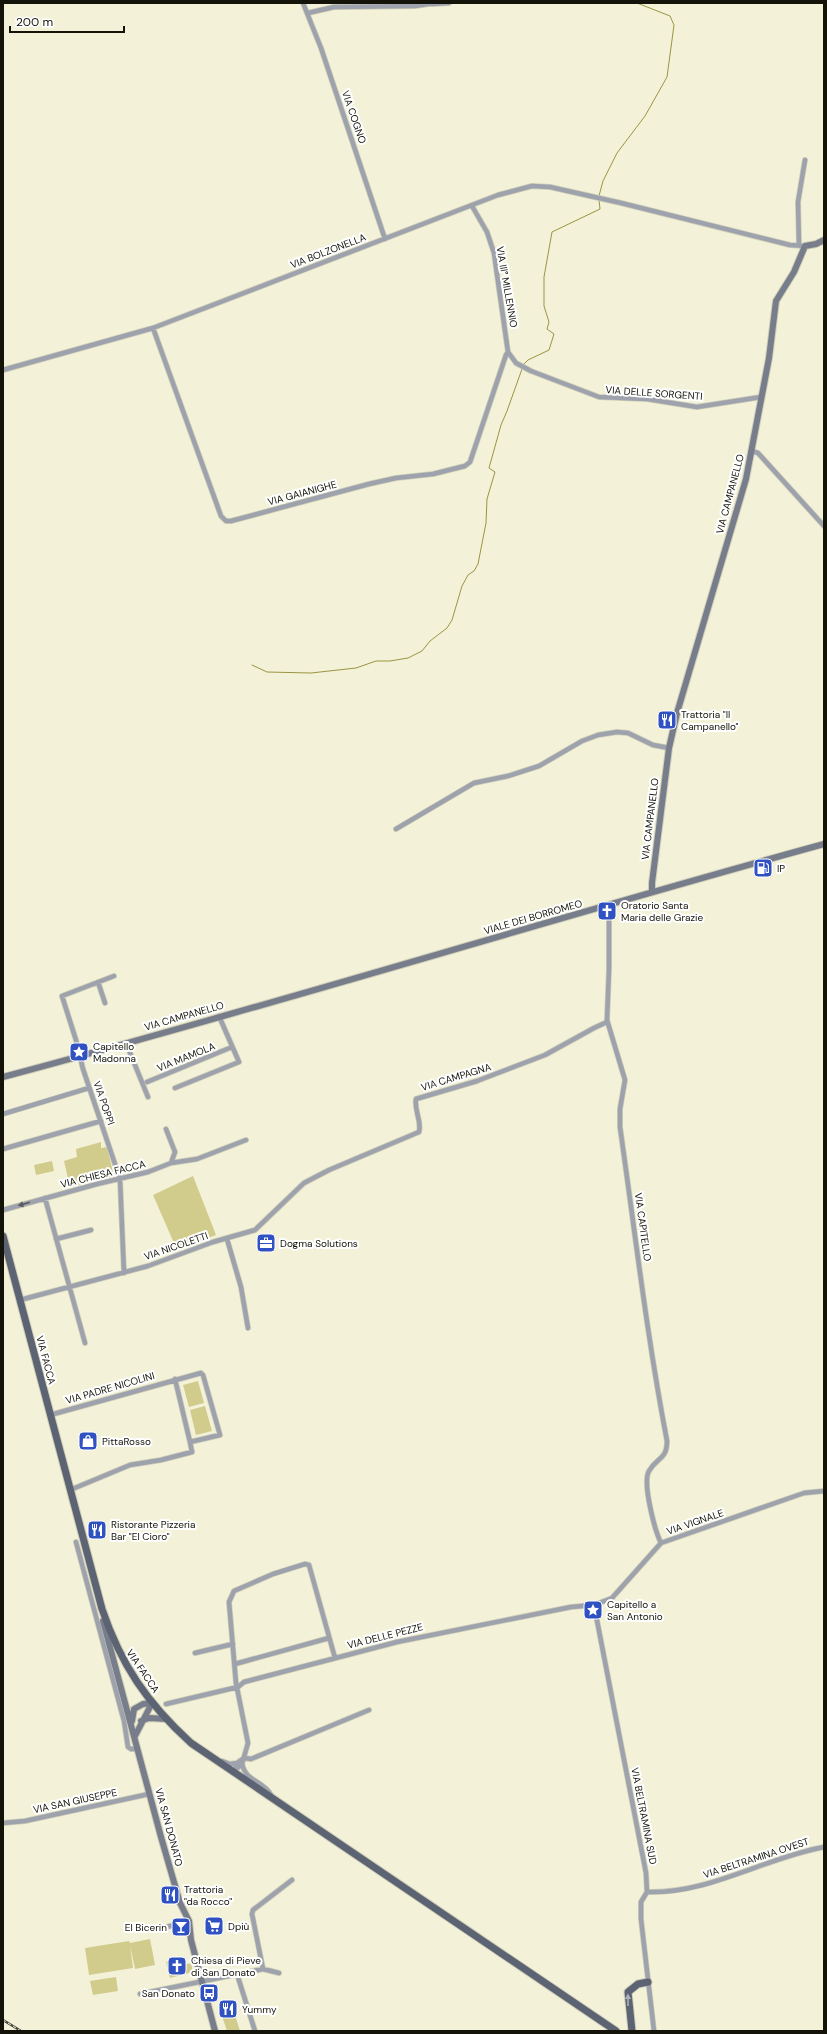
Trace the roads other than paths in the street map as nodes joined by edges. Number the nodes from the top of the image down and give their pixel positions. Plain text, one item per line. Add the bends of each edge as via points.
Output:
1 (303, 3) edge
2 (449, 3) edge
3 (434, 4) edge
4 (308, 13) junction
5 (805, 160) dead end
6 (472, 206) junction
7 (384, 239) junction
8 (824, 240) edge
9 (802, 245) junction
10 (153, 328) junction
11 (508, 352) junction
12 (3, 370) edge
13 (761, 397) junction
14 (752, 451) junction
15 (824, 526) edge
16 (669, 748) junction
17 (396, 829) dead end
18 (824, 844) edge
19 (652, 892) junction
20 (609, 905) junction
21 (114, 976) dead end
22 (98, 982) junction
23 (105, 1003) dead end
24 (248, 1009) joint
25 (219, 1016) junction
26 (607, 1022) junction
27 (126, 1043) junction
28 (232, 1047) junction
29 (81, 1056) junction
30 (3, 1077) edge
31 (147, 1082) dead end
32 (90, 1088) junction
33 (175, 1088) dead end
34 (148, 1097) dead end
35 (3, 1114) edge
36 (100, 1121) junction
37 (166, 1129) dead end
38 (246, 1140) dead end
39 (3, 1149) edge
40 (171, 1163) junction
41 (320, 1175) joint
42 (120, 1178) junction
43 (45, 1198) junction
44 (3, 1210) edge
45 (90, 1230) dead end
46 (3, 1236) edge
47 (56, 1239) junction
48 (227, 1239) junction
49 (124, 1273) junction
50 (70, 1287) junction
51 (20, 1300) junction
52 (248, 1328) dead end
53 (85, 1343) dead end
54 (175, 1379) junction
55 (50, 1415) junction
56 (190, 1442) junction
57 (70, 1490) junction
58 (824, 1491) edge
59 (76, 1542) dead end
60 (661, 1543) junction
61 (594, 1605) junction
62 (102, 1609) junction
63 (439, 1633) joint
64 (329, 1638) junction
65 (233, 1644) junction
66 (195, 1653) dead end
67 (335, 1658) junction
68 (234, 1664) junction
69 (238, 1687) junction
70 (152, 1703) junction
71 (166, 1704) dead end
72 (369, 1710) dead end
73 (166, 1719) junction
74 (141, 1721) junction
75 (131, 1724) junction
76 (135, 1736) junction
77 (199, 1748) junction
78 (138, 1749) junction
79 (241, 1761) junction
80 (234, 1771) junction
81 (149, 1794) junction
82 (271, 1797) junction
83 (3, 1823) edge
84 (824, 1847) edge
85 (292, 1880) dead end
86 (647, 1892) junction
87 (189, 1921) junction
88 (140, 1927) dead end
89 (263, 1969) junction
90 (279, 1973) dead end
91 (237, 1974) junction
92 (202, 1982) junction
93 (648, 1982) junction
94 (140, 1994) dead end
95 (215, 2031) edge
96 (255, 2031) edge
97 (616, 2031) edge
98 (632, 2031) edge
99 (654, 2031) edge

1 - 4 street, VIA COGNO
2 - 3 street
3 - 4 street via 334,7
4 - 7 street, VIA COGNO
5 - 9 street via 798,202
6 - 7 street, VIA BOLZONELLA
6 - 9 street, VIA BOLZONELLA via 532,186 550,187 790,245
6 - 11 street, VIA III° MILLENNIO via 487,232 494,253
7 - 10 street, VIA BOLZONELLA
8 - 9 street via 816,244
9 - 13 street, VIA CAMPANELLO via 794,272 776,301
10 - 11 street, VIA GAIANIGHE via 221,516 226,521 369,484 465,466 472,457
10 - 12 street, VIA BOLZONELLA
11 - 13 street, VIA DELLE SORGENTI via 516,363 526,368 589,394 609,399 647,399 697,407
13 - 14 street, VIA CAMPANELLO
14 - 15 street via 758,453
14 - 16 street, VIA CAMPANELLO
16 - 17 street via 653,745 628,733 617,732 598,736 582,741 539,766 474,783
16 - 19 street, VIA CAMPANELLO
18 - 19 street, VIALE DEI BORROMEO
19 - 20 street, VIALE DEI BORROMEO
20 - 24 street, VIALE DEI BORROMEO
20 - 26 street, VIA CAPITELLO
21 - 22 street, VIA POPPI
22 - 23 street
22 - 29 street, VIA POPPI via 62,996
24 - 25 street, VIA CAMPANELLO
25 - 27 street, VIA CAMPANELLO
25 - 28 street
26 - 41 street, VIA CAMPAGNA via 545,1055 477,1081 416,1099 415,1105 421,1126 419,1132
26 - 60 street, VIA CAPITELLO via 624,1076 620,1127 646,1321 667,1441 665,1455 649,1470 646,1481
27 - 29 street, VIA CAMPANELLO
27 - 34 street
28 - 31 street, VIA MAMOLA
28 - 33 street via 239,1062
29 - 30 street, VIA CAMPANELLO
29 - 32 street, VIA POPPI
32 - 35 street
32 - 36 street, VIA POPPI
36 - 39 street
36 - 42 street, VIA POPPI
37 - 40 street via 175,1152
38 - 40 street, VIA CHIESA FACCA via 197,1160
40 - 42 street, VIA CHIESA FACCA via 155,1170
41 - 48 street, VIA NICOLETTI via 304,1184 255,1230
42 - 43 street, VIA CHIESA FACCA
42 - 49 street, VIA POPPI
43 -> 44 street, VIA CHIESA FACCA
43 - 47 street
45 - 47 street
46 - 51 main road, VIA FACCA
47 - 50 street
48 - 49 street, VIA NICOLETTI
48 - 52 street via 241,1287
49 - 50 street, VIA NICOLETTI
50 - 51 street, VIA NICOLETTI
50 - 53 street
51 - 55 main road, VIA FACCA
54 - 55 street, VIA PADRE NICOLINI
54 - 56 street
54 - 56 street, VIA PADRE NICOLINI via 199,1373 203,1375 220,1435
55 - 57 main road, VIA FACCA
56 - 57 street via 192,1452 130,1465
57 - 62 main road, VIA FACCA
58 - 60 street, VIA VIGNALE via 804,1493
59 - 78 street via 124,1721 128,1747
60 - 61 street, VIA VIGNALE via 612,1598
61 - 63 street, VIA VIGNALE via 571,1607
61 - 86 street, VIA BELTRAMINA SUD via 646,1872
62 - 70 main road, VIA FACCA via 118,1651
62 - 75 street, VIA SAN DONATO
63 - 67 street, VIA DELLE PEZZE
64 - 65 street via 311,1568 305,1564 273,1574 234,1591 229,1602
64 - 67 street
64 - 68 street
65 - 66 street
65 - 68 street
67 - 69 street, VIA DELLE PEZZE via 244,1682
68 - 69 street
69 - 71 street, VIA DELLE PEZZE
69 - 79 street via 248,1743
70 - 73 main road, VIA FACCA
70 - 74 street
70 - 75 street via 134,1709
72 - 79 street
73 - 74 street via 149,1718
73 - 77 main road, VIA FACCA
74 - 76 street
75 - 76 street, VIA SAN DONATO
76 - 78 street, VIA SAN DONATO
77 - 79 street via 227,1763
77 - 80 main road, VIA FACCA
78 - 81 street, VIA SAN DONATO
79 - 80 street
79 - 82 street via 246,1774 265,1788
80 - 82 main road, VIA FACCA
81 - 83 street, VIA SAN GIUSEPPE via 25,1821
81 - 87 street, VIA SAN DONATO via 180,1903
82 - 97 main road, VIA FACCA
84 - 86 street, VIA BELTRAMINA OVEST via 806,1850 716,1882
85 - 89 street via 253,1910
86 - 93 street, VIA BELTRAMINA SUD via 641,1902
87 - 88 street via 159,1929
87 - 92 street, VIA SAN DONATO via 189,1935
89 - 90 street
89 - 91 street
91 - 92 street
91 - 96 street
92 - 94 street
92 - 95 street, VIA SAN DONATO
98 -> 93 main road via 628,1992 638,1984
93 - 99 street, VIA BELTRAMINA SUD

